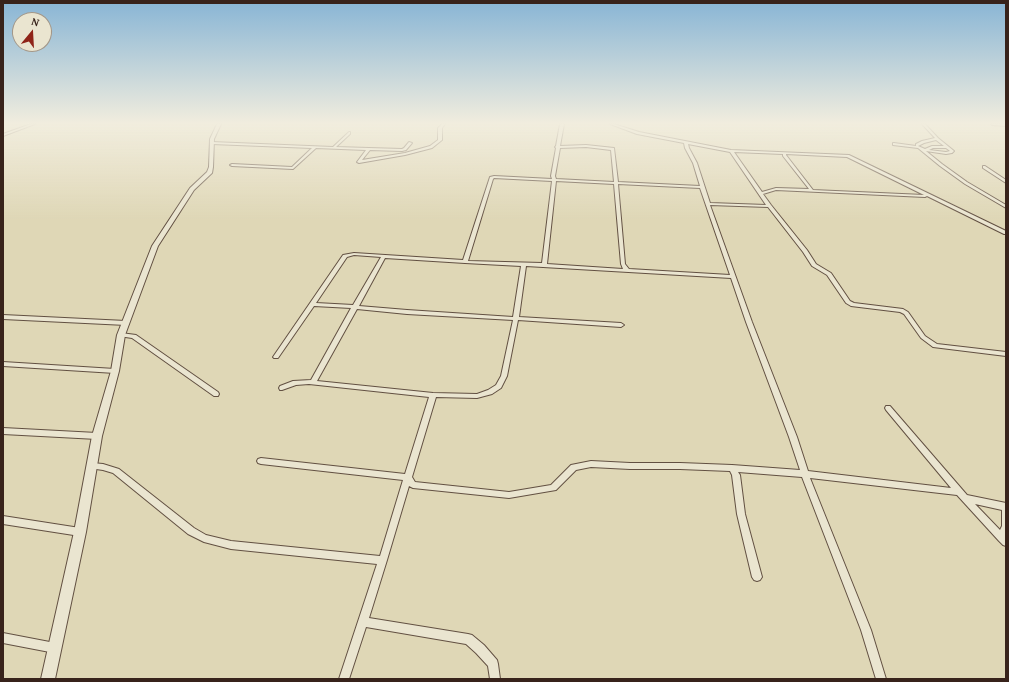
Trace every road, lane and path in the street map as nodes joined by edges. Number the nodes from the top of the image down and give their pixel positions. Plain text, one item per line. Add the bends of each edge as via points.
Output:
1 (211, 156) edge
2 (306, 156) edge
3 (364, 156) edge
4 (394, 156) edge
5 (557, 156) edge
6 (614, 156) edge
7 (691, 156) edge
8 (734, 156) edge
9 (785, 156) edge
10 (842, 156) edge
11 (931, 156) edge
12 (260, 161) dead end
13 (232, 165) dead end
14 (253, 166) junction
15 (984, 167) dead end
16 (554, 180) junction
17 (1006, 182) edge
18 (617, 183) junction
19 (702, 187) junction
20 (812, 191) junction
21 (761, 193) junction
22 (928, 196) junction
23 (708, 204) junction
24 (769, 206) junction
25 (1006, 207) edge
26 (1006, 233) edge
27 (384, 256) junction
28 (465, 262) junction
29 (524, 265) junction
30 (544, 265) junction
31 (627, 270) junction
32 (734, 277) junction
33 (312, 304) junction
34 (355, 307) junction
35 (3, 317) edge
36 (516, 318) junction
37 (126, 322) junction
38 (621, 325) dead end
39 (121, 335) junction
40 (1006, 354) edge
41 (276, 357) dead end
42 (3, 364) edge
43 (115, 372) junction
44 (313, 382) junction
45 (282, 388) dead end
46 (216, 394) dead end
47 (433, 395) junction
48 (888, 408) dead end
49 (3, 431) edge
50 (97, 436) junction
51 (261, 461) dead end
52 (92, 466) junction
53 (732, 468) junction
54 (805, 474) junction
55 (408, 477) junction
56 (959, 492) junction
57 (966, 498) junction
58 (1006, 507) edge
59 (3, 520) edge
60 (80, 532) junction
61 (1004, 540) edge
62 (383, 560) junction
63 (757, 577) dead end
64 (363, 622) junction
65 (3, 638) edge
66 (55, 648) junction
67 (48, 679) edge
68 (344, 679) edge
69 (495, 679) edge
70 (881, 679) edge

1 - 37 street via 209,172 183,202 155,246
2 - 14 street via 293,168
3 - 4 street via 359,162
5 - 16 street
6 - 18 street
7 - 19 street
8 - 21 street
9 - 20 street
10 - 22 street via 848,156
11 - 25 street via 966,183
12 - 14 street
13 - 14 street
15 - 17 street
16 - 18 street
16 - 28 street via 491,178
16 - 30 street
18 - 19 street
18 - 31 street via 623,264
19 - 23 street
20 - 21 street via 776,189
20 - 22 street
21 - 24 street
22 - 26 street
23 - 24 street
23 - 32 street
24 - 40 street via 814,265 829,274 848,302 853,305 901,310 923,337 935,346
27 - 28 street
27 - 33 street via 345,256
27 - 34 street
28 - 29 street
29 - 30 street
29 - 36 street
30 - 31 street
31 - 32 street
32 - 54 street
33 - 34 street
33 - 41 street
34 - 36 street
34 - 44 street
35 - 37 street
36 - 38 street
36 - 47 street via 504,376 499,386 484,395
37 - 39 street
39 - 43 street
39 - 46 street via 134,336
42 - 43 street
43 - 50 street
44 - 45 street via 295,383
44 - 47 street
47 - 55 street
48 - 56 street
49 - 50 street
50 - 52 street
51 - 55 street
52 - 60 street
52 - 62 street via 103,466 116,471 191,532 204,538 231,545
53 - 54 street
53 - 55 street via 591,464 574,467 553,488 509,495 413,485
53 - 63 street via 736,475 741,514
54 - 56 street
54 - 70 street via 866,630
55 - 62 street
56 - 57 street
57 - 58 street
57 - 61 street
58 - 61 street
59 - 60 street
60 - 66 street
62 - 64 street
64 - 68 street
64 - 69 street via 468,639 493,664
65 - 66 street
66 - 67 street

